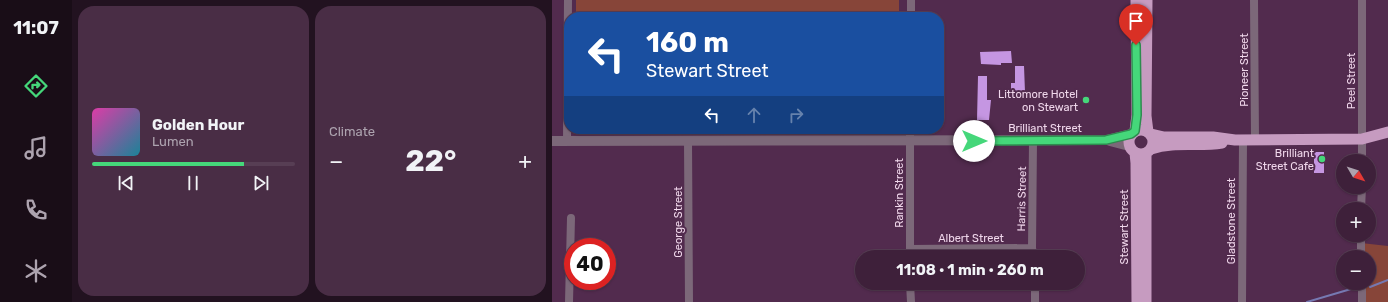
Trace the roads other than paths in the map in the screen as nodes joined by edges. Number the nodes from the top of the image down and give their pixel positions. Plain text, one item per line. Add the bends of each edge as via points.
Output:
1 (568, 0) edge
2 (911, 0) edge
3 (1136, 0) edge
4 (1147, 0) edge
5 (1254, 0) edge
6 (1362, 0) edge
7 (568, 12) edge
8 (911, 12) edge
9 (1388, 132) edge
10 (1133, 133) junction
11 (1150, 133) junction
12 (568, 134) edge
13 (910, 134) edge
14 (1255, 139) junction
15 (1362, 139) junction
16 (1106, 140) junction
17 (1239, 140) junction
18 (910, 141) junction
19 (1033, 141) junction
20 (552, 142) edge
21 (568, 142) junction
22 (688, 142) junction
23 (1132, 150) junction
24 (1149, 151) junction
25 (1362, 154) edge
26 (571, 218) dead end
27 (1032, 248) joint
28 (910, 250) edge
29 (983, 250) edge
30 (910, 290) edge
31 (1035, 290) edge
32 (1362, 290) edge
33 (569, 302) edge
34 (690, 302) edge
35 (910, 302) edge
36 (1035, 302) edge
37 (1137, 302) edge
38 (1146, 302) edge
39 (1242, 302) edge
40 (1362, 302) edge

1 - 7 street
2 - 8 street
3 - 10 highway via 1137,115
4 - 11 highway via 1146,116
5 - 14 street, Pioneer Street
6 - 15 street, Peel Street
9 - 15 highway
10 - 11 highway via 1141,129
10 - 16 street, Brilliant Street
10 - 23 highway
11 - 17 highway via 1164,137
11 - 24 highway via 1153,141
12 - 21 street
13 - 18 street, Rankin Street
14 - 15 highway
14 - 17 highway
15 - 25 street, Peel Street
16 - 19 street, Brilliant Street
16 - 23 street, Brilliant Street
17 - 24 highway via 1213,145 1170,144
17 - 39 street, Gladstone Street
18 - 19 street, Brilliant Street
18 - 22 street, Brilliant Street
18 - 28 street, Rankin Street
19 - 27 street, Harris Street
20 - 21 street, Brilliant Street
21 - 22 street, Brilliant Street
22 - 34 street, George Street
23 - 24 highway via 1141,154
23 - 37 highway, Stewart Street via 1136,163
24 - 38 highway, Stewart Street
26 - 33 street
27 - 29 street, Albert Street
30 - 35 street
31 - 36 street
32 - 40 street

